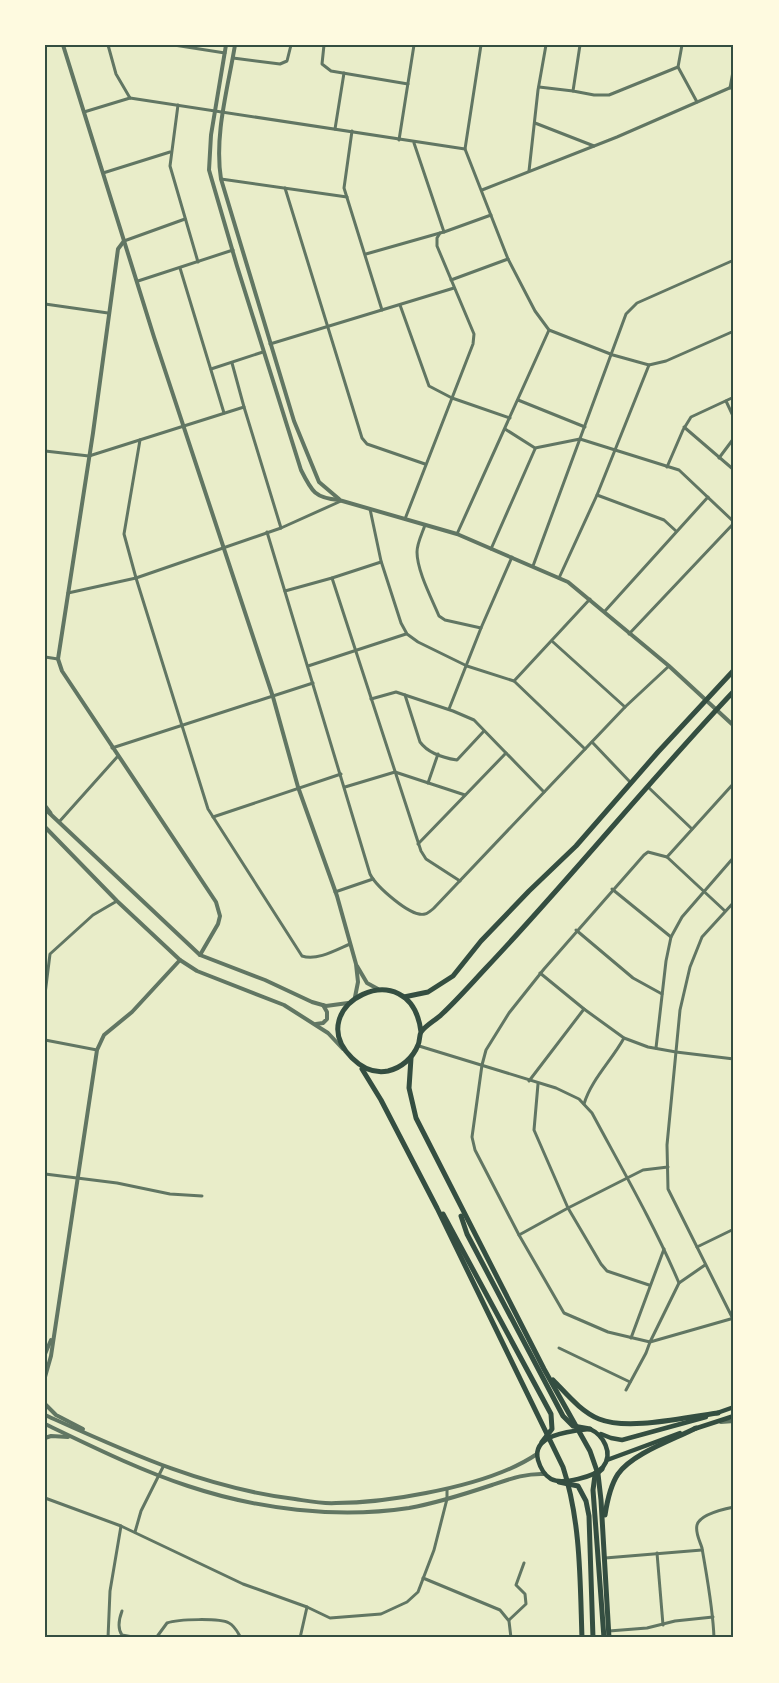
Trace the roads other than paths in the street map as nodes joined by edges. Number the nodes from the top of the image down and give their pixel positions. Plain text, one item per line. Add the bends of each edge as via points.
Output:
1 (63, 45) edge
2 (108, 45) edge
3 (174, 45) edge
4 (226, 45) edge
5 (235, 45) edge
6 (291, 45) edge
7 (324, 45) edge
8 (414, 45) edge
9 (481, 45) edge
10 (546, 45) edge
11 (580, 45) edge
12 (682, 45) edge
13 (225, 53) junction
14 (233, 58) junction
15 (734, 66) edge
16 (678, 67) junction
17 (344, 73) junction
18 (408, 84) junction
19 (539, 87) junction
20 (732, 87) edge
21 (573, 92) junction
22 (130, 98) junction
23 (698, 102) junction
24 (178, 105) junction
25 (215, 111) junction
26 (84, 112) junction
27 (224, 112) junction
28 (535, 123) junction
29 (335, 129) junction
30 (352, 131) junction
31 (399, 140) junction
32 (414, 143) junction
33 (594, 146) junction
34 (465, 149) junction
35 (171, 151) junction
36 (103, 172) junction
37 (529, 172) junction
38 (221, 179) junction
39 (285, 188) junction
40 (482, 190) junction
41 (347, 197) junction
42 (491, 214) junction
43 (186, 219) junction
44 (442, 233) junction
45 (124, 241) junction
46 (233, 250) junction
47 (366, 254) junction
48 (508, 259) junction
49 (734, 260) edge
50 (198, 262) junction
51 (180, 268) junction
52 (451, 280) junction
53 (138, 281) junction
54 (454, 288) junction
55 (45, 304) edge
56 (400, 305) junction
57 (382, 310) junction
58 (108, 313) junction
59 (328, 327) junction
60 (549, 330) junction
61 (734, 331) edge
62 (270, 344) junction
63 (264, 352) junction
64 (613, 355) junction
65 (232, 363) junction
66 (649, 365) junction
67 (211, 369) junction
68 (734, 397) edge
69 (452, 398) junction
70 (518, 400) junction
71 (726, 401) junction
72 (244, 407) junction
73 (224, 413) junction
74 (510, 418) junction
75 (734, 418) edge
76 (184, 427) junction
77 (585, 427) junction
78 (684, 427) junction
79 (505, 429) junction
80 (734, 438) edge
81 (580, 439) junction
82 (140, 441) junction
83 (535, 448) junction
84 (614, 450) junction
85 (45, 451) edge
86 (89, 456) junction
87 (719, 458) junction
88 (426, 465) junction
89 (667, 467) junction
90 (734, 470) edge
91 (597, 495) junction
92 (708, 497) junction
93 (340, 500) junction
94 (369, 508) junction
95 (405, 519) junction
96 (734, 522) edge
97 (425, 525) junction
98 (282, 528) junction
99 (267, 532) junction
100 (676, 532) junction
101 (458, 534) junction
102 (224, 547) junction
103 (492, 549) junction
104 (512, 557) junction
105 (381, 561) junction
106 (533, 567) junction
107 (136, 578) junction
108 (332, 578) junction
109 (559, 578) junction
110 (285, 591) junction
111 (68, 593) junction
112 (590, 599) junction
113 (605, 611) junction
114 (481, 628) junction
115 (407, 634) junction
116 (629, 634) junction
117 (553, 642) junction
118 (356, 651) junction
119 (45, 657) edge
120 (58, 659) junction
121 (308, 666) junction
122 (467, 666) junction
123 (669, 666) junction
124 (734, 670) edge
125 (514, 681) junction
126 (313, 683) junction
127 (734, 691) edge
128 (405, 695) junction
129 (273, 697) junction
130 (371, 699) junction
131 (706, 700) junction
132 (625, 707) junction
133 (449, 709) junction
134 (717, 709) junction
135 (183, 725) junction
136 (734, 726) edge
137 (484, 731) junction
138 (592, 742) junction
139 (112, 748) junction
140 (585, 749) junction
141 (506, 753) junction
142 (438, 754) junction
143 (117, 756) junction
144 (395, 772) junction
145 (341, 774) junction
146 (428, 783) junction
147 (631, 783) junction
148 (734, 783) edge
149 (298, 787) junction
150 (345, 787) junction
151 (648, 787) junction
152 (732, 788) edge
153 (544, 792) junction
154 (465, 795) junction
155 (45, 807) edge
156 (213, 817) junction
157 (58, 823) junction
158 (45, 828) edge
159 (692, 829) junction
160 (418, 844) junction
161 (667, 857) junction
162 (734, 857) edge
163 (373, 879) junction
164 (459, 881) junction
165 (612, 889) junction
166 (335, 892) junction
167 (705, 893) junction
168 (117, 901) junction
169 (734, 902) edge
170 (725, 911) junction
171 (576, 930) junction
172 (671, 936) junction
173 (350, 944) junction
174 (200, 955) junction
175 (180, 960) junction
176 (356, 964) junction
177 (540, 974) junction
178 (378, 989) junction
179 (45, 994) edge
180 (662, 994) junction
181 (355, 997) junction
182 (404, 997) junction
183 (349, 1003) junction
184 (322, 1005) junction
185 (584, 1010) junction
186 (315, 1024) junction
187 (421, 1032) junction
188 (624, 1038) junction
189 (45, 1040) edge
190 (418, 1046) junction
191 (656, 1048) junction
192 (343, 1049) junction
193 (96, 1050) junction
194 (676, 1052) junction
195 (411, 1058) junction
196 (734, 1059) edge
197 (482, 1065) junction
198 (361, 1067) junction
199 (529, 1081) junction
200 (538, 1084) junction
201 (584, 1104) junction
202 (668, 1167) junction
203 (45, 1174) edge
204 (420, 1177) junction
205 (627, 1178) junction
206 (76, 1179) junction
207 (202, 1196) dead end
208 (458, 1203) junction
209 (568, 1208) junction
210 (734, 1229) edge
211 (519, 1235) junction
212 (697, 1247) junction
213 (664, 1249) junction
214 (706, 1265) junction
215 (679, 1283) junction
216 (649, 1285) junction
217 (733, 1319) edge
218 (53, 1334) junction
219 (631, 1338) junction
220 (650, 1342) junction
221 (559, 1348) dead end
222 (45, 1354) edge
223 (548, 1375) junction
224 (45, 1377) edge
225 (630, 1382) junction
226 (626, 1390) dead end
227 (45, 1404) edge
228 (734, 1407) edge
229 (718, 1413) junction
230 (45, 1414) edge
231 (734, 1416) edge
232 (734, 1420) edge
233 (715, 1422) junction
234 (45, 1424) edge
235 (696, 1428) junction
236 (590, 1429) junction
237 (596, 1432) junction
238 (93, 1437) junction
239 (45, 1438) edge
240 (77, 1440) junction
241 (542, 1442) junction
242 (537, 1454) junction
243 (607, 1460) junction
244 (163, 1467) junction
245 (602, 1469) junction
246 (545, 1474) junction
247 (159, 1475) junction
248 (559, 1482) junction
249 (447, 1490) junction
250 (45, 1498) edge
251 (447, 1499) junction
252 (734, 1507) edge
253 (121, 1526) junction
254 (603, 1526) junction
255 (135, 1532) junction
256 (702, 1550) junction
257 (657, 1553) junction
258 (605, 1558) junction
259 (524, 1563) dead end
260 (423, 1578) junction
261 (308, 1607) junction
262 (122, 1611) dead end
263 (712, 1617) junction
264 (509, 1621) junction
265 (663, 1624) junction
266 (609, 1630) junction
267 (108, 1638) edge
268 (138, 1638) edge
269 (156, 1638) edge
270 (241, 1638) edge
271 (300, 1638) edge
272 (511, 1638) edge
273 (582, 1638) edge
274 (593, 1638) edge
275 (604, 1638) edge
276 (609, 1638) edge
277 (714, 1638) edge

1 - 26 street
2 - 22 street via 116,74
3 - 13 street
4 - 13 street
5 - 14 street
6 - 14 street via 287,61 280,64
7 - 17 street via 322,64
8 - 18 street
9 - 34 street
10 - 19 street
11 - 21 street
12 - 16 street
13 - 25 street
14 - 27 street
15 - 20 street
16 - 21 street via 609,95
16 - 23 street
17 - 18 street
17 - 29 street
18 - 31 street
19 - 21 street
19 - 28 street
20 - 23 street
22 - 24 street
22 - 26 street
23 - 33 street
24 - 25 street
24 - 35 street
25 - 27 street
25 - 46 street via 209,170
26 - 36 street
27 - 29 street
27 - 38 street
28 - 33 street
28 - 37 street
29 - 30 street
30 - 31 street
30 - 41 street via 344,181
31 - 32 street
32 - 34 street
32 - 44 street
33 - 37 street
34 - 40 street
35 - 36 street
35 - 43 street via 171,172
36 - 45 street
37 - 40 street
38 - 39 street
38 - 62 street
39 - 41 street
39 - 59 street
40 - 42 street
41 - 47 street
42 - 44 street
42 - 48 street
43 - 45 street
43 - 50 street
44 - 47 street
44 - 52 street via 437,246
45 - 53 street
45 - 58 street via 118,249
46 - 50 street
46 - 63 street
47 - 57 street
48 - 52 street
48 - 60 street
49 - 64 street via 636,303 626,314
50 - 51 street
51 - 53 street
51 - 67 street
52 - 54 street
53 - 76 street
54 - 56 street
54 - 69 street via 474,334
55 - 58 street
56 - 57 street
56 - 69 street via 429,386
57 - 59 street
58 - 86 street
59 - 62 street
59 - 88 street via 362,438 367,444
60 - 64 street
60 - 70 street
61 - 66 street
62 - 93 street via 315,475
63 - 65 street
63 - 93 street via 308,485 323,498
64 - 66 street
64 - 77 street
65 - 67 street
65 - 72 street
66 - 84 street
67 - 73 street
68 - 71 street
69 - 74 street
69 - 88 street
70 - 74 street
70 - 77 street
71 - 75 street
71 - 78 street via 691,417
72 - 73 street
72 - 98 street
73 - 76 street
74 - 79 street
76 - 82 street
76 - 102 street
77 - 81 street
78 - 87 street
78 - 89 street
79 - 83 street
79 - 101 street
80 - 87 street
81 - 83 street
81 - 84 street
81 - 106 street
82 - 86 street
82 - 107 street via 124,529
83 - 103 street
84 - 89 street
84 - 91 street
85 - 86 street
86 - 111 street
87 - 90 street
88 - 95 street
89 - 92 street via 679,470
91 - 100 street via 664,520
91 - 109 street
92 - 96 street
92 - 100 street
93 - 94 street
93 - 98 street
94 - 95 street
94 - 105 street
95 - 97 street
96 - 116 street
97 - 101 street
97 - 114 street via 418,545 418,564 439,616
98 - 99 street
99 - 102 street
99 - 110 street
100 - 113 street
101 - 103 street
102 - 107 street
102 - 129 street
103 - 104 street
104 - 106 street
104 - 114 street
105 - 108 street
105 - 115 street
106 - 109 street
107 - 111 street
107 - 135 street
108 - 110 street
108 - 118 street
109 - 112 street
110 - 121 street
111 - 120 street
112 - 113 street
112 - 117 street
113 - 116 street
114 - 122 street
115 - 118 street
115 - 122 street
116 - 123 street
117 - 125 street
117 - 132 street
118 - 121 street
118 - 130 street
119 - 120 street
120 - 139 street
121 - 126 street
122 - 125 street
122 - 133 street
123 - 131 street
123 - 132 street
124 - 131 main road
125 - 140 street
126 - 129 street
126 - 145 street
127 - 134 main road
128 - 130 street via 396,692
128 - 133 street
128 - 142 street via 420,742
129 - 135 street
129 - 149 street
130 - 144 street
131 - 134 street
131 - 147 main road
132 - 138 street
133 - 137 street via 474,720
134 - 136 street
134 - 151 main road
135 - 139 street
135 - 156 street
137 - 141 street
137 - 142 street via 457,760
138 - 140 street
138 - 147 street
139 - 143 street
140 - 153 street
141 - 153 street
141 - 154 street
142 - 146 street
143 - 157 street
143 - 174 street via 216,902 218,924
144 - 146 street
144 - 150 street
144 - 160 street
145 - 149 street
145 - 150 street
146 - 154 street
147 - 182 main road via 576,846 481,941 453,976 428,992
148 - 152 street
149 - 156 street
149 - 166 street
150 - 163 street
151 - 159 street
151 - 187 main road via 493,960
152 - 159 street
153 - 164 street
154 - 160 street
155 - 157 street
156 - 173 street via 302,956 308,958
157 - 174 street
158 - 168 street
159 - 161 street
160 - 164 street via 426,859
161 - 165 street via 648,852
161 - 167 street
162 - 167 street
163 - 164 street via 400,904 419,914 434,909
163 - 166 street
165 - 171 street
165 - 172 street
166 - 173 street
167 - 170 street
167 - 172 street via 682,917
168 - 175 street
168 - 179 street via 93,915 50,954
169 - 170 street
170 - 194 street via 702,938 690,967
171 - 177 street
171 - 180 street via 633,978
172 - 180 street
173 - 176 street
174 - 184 street
175 - 186 street via 197,971 284,1005
175 - 193 street via 132,1012 104,1035
176 - 178 street via 367,983
176 - 181 street
177 - 185 street
177 - 197 street via 509,1013 486,1050
178 - 181 main road
178 - 182 main road
180 - 191 street
181 - 183 main road
182 - 187 main road via 419,1019
183 - 184 street
183 - 192 main road via 338,1025
184 - 186 street via 327,1019
185 - 188 street
185 - 199 street
186 - 192 street
187 - 190 main road
188 - 191 street
188 - 201 street via 588,1091
189 - 193 street
190 - 195 main road
190 - 197 street
191 - 194 street
192 - 198 main road
193 - 206 street
194 - 196 street
194 - 202 street
195 - 198 main road via 387,1071
195 - 208 main road via 409,1088 416,1118
197 - 199 street
197 - 211 street via 472,1137
198 - 204 main road
199 - 200 street
200 - 201 street via 568,1093
200 - 209 street via 534,1130
201 - 205 street
202 - 205 street via 643,1170
202 - 212 street via 668,1189
203 - 206 street
204 - 241 main road via 551,1414 552,1429
204 - 273 main road via 563,1467 579,1557
205 - 209 street
205 - 213 street
206 - 207 street
206 - 218 street
208 - 223 main road
208 - 236 main road via 467,1234 552,1398 573,1426
209 - 211 street
209 - 216 street via 601,1264
210 - 212 street
211 - 219 street via 564,1313
212 - 214 street
213 - 215 street
213 - 216 street
214 - 215 street
214 - 217 street
215 - 220 street
216 - 219 street
217 - 220 street
218 - 222 street
218 - 224 street
219 - 220 street
220 - 225 street
221 - 225 street
223 - 229 main road via 580,1407 598,1419 621,1425
223 - 254 main road via 590,1451 599,1481
225 - 226 street
227 - 238 street
228 - 229 main road
229 - 237 main road via 622,1440
230 - 238 street
231 - 233 main road
232 - 233 street
233 - 235 main road
234 - 240 street
235 - 243 main road
235 - 254 main road via 635,1458 618,1475
236 - 237 main road
236 - 241 main road via 571,1431
237 - 243 main road via 607,1447
238 - 244 street
239 - 240 street
240 - 247 street
241 - 242 main road
242 - 246 main road
242 - 249 street via 524,1463
243 - 245 main road
244 - 247 street
244 - 249 street via 233,1489 334,1504
245 - 248 main road
245 - 275 main road via 595,1475 592,1490
246 - 248 main road
246 - 251 street via 530,1473
247 - 251 street via 232,1498 320,1511 382,1511
247 - 255 street
248 - 274 main road via 578,1486 586,1500
249 - 251 street
250 - 253 street
251 - 260 street
252 - 256 street via 702,1518 697,1524
253 - 255 street
253 - 267 street via 110,1591
254 - 258 main road
255 - 261 street via 243,1584
256 - 257 street
256 - 263 street
257 - 258 street
257 - 265 street
258 - 266 main road
259 - 264 street via 516,1585 525,1594 526,1604
260 - 261 street via 418,1592 407,1602 381,1614 330,1618
260 - 264 street via 500,1610
261 - 271 street
262 - 268 street via 120,1633
263 - 265 street
263 - 277 street
264 - 272 street
265 - 266 street
266 - 276 main road
269 - 270 street via 167,1623 179,1620 227,1621

